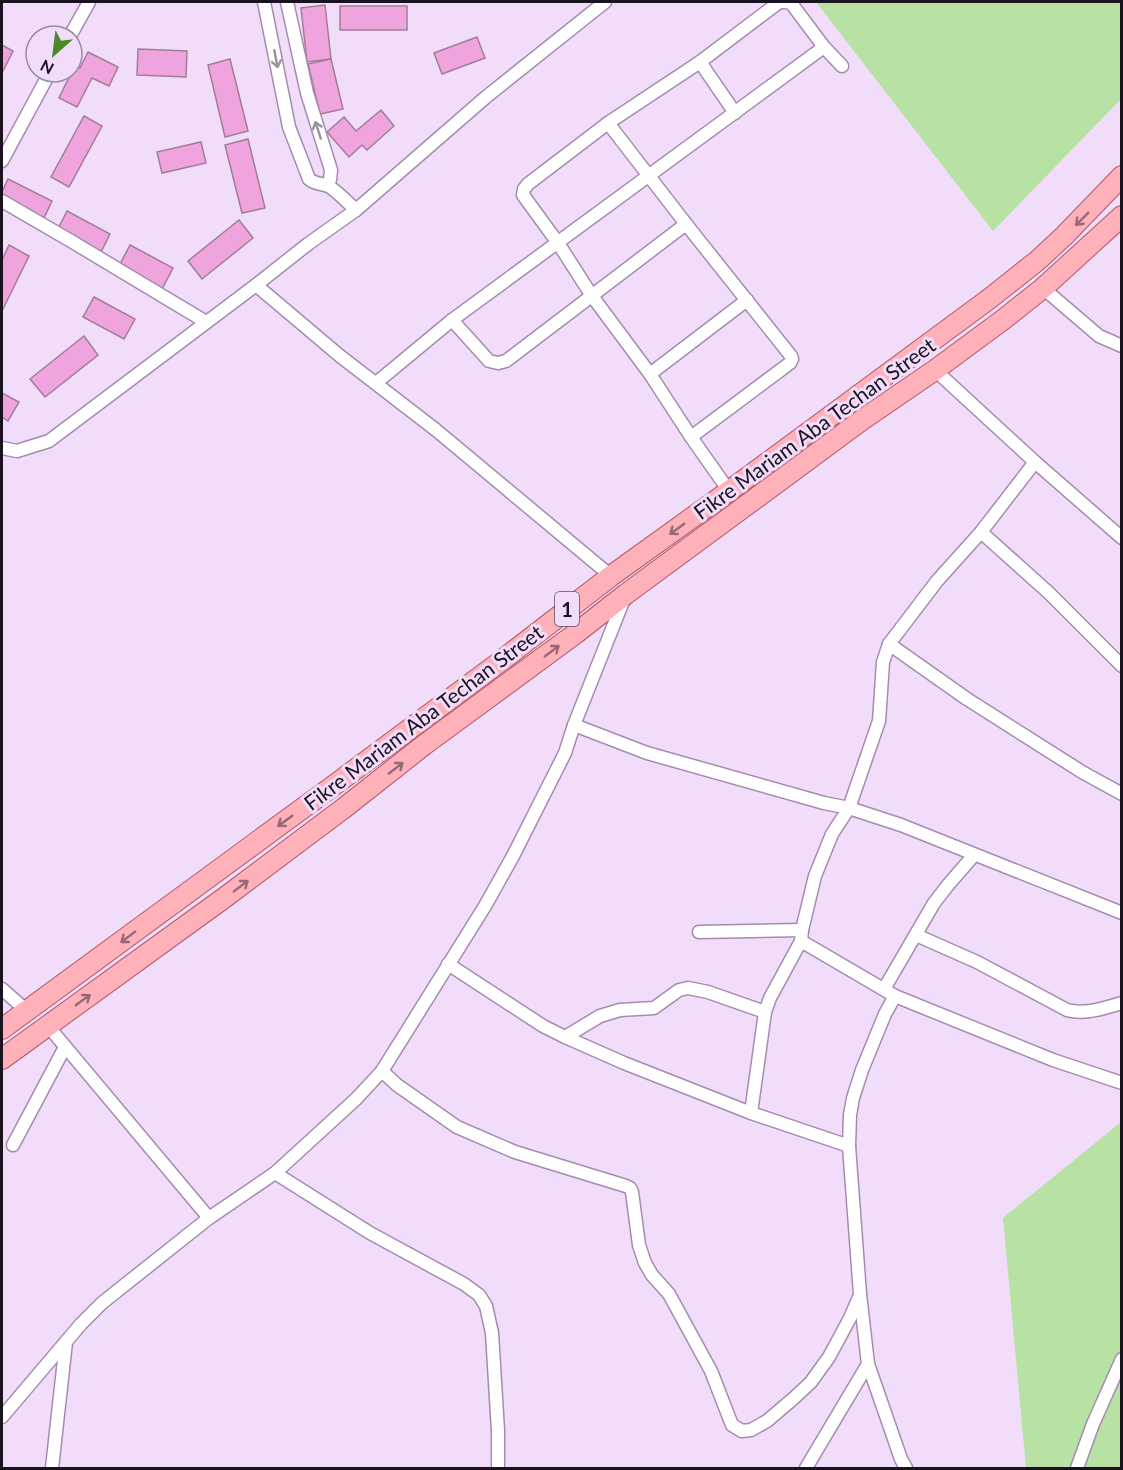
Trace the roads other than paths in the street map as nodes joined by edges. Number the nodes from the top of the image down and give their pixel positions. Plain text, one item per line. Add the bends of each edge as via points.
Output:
1 (89, 2) edge
2 (264, 2) edge
3 (287, 2) edge
4 (605, 2) edge
5 (784, 2) edge
6 (77, 24) edge
7 (824, 47) junction
8 (700, 62) junction
9 (842, 66) dead end
10 (44, 84) edge
11 (735, 113) junction
12 (608, 123) junction
13 (2, 161) edge
14 (650, 176) junction
15 (1122, 176) edge
16 (327, 185) junction
17 (2, 201) edge
18 (356, 210) junction
19 (1120, 222) edge
20 (686, 224) junction
21 (558, 243) junction
22 (256, 285) junction
23 (1043, 288) junction
24 (592, 296) junction
25 (747, 300) junction
26 (452, 320) junction
27 (206, 322) junction
28 (1122, 346) edge
29 (935, 370) junction
30 (650, 374) junction
31 (376, 383) junction
32 (691, 437) junction
33 (2, 448) edge
34 (1035, 462) junction
35 (729, 491) junction
36 (981, 532) junction
37 (1122, 538) edge
38 (611, 576) junction
39 (626, 594) junction
40 (889, 644) junction
41 (1122, 666) edge
42 (574, 725) junction
43 (1122, 794) edge
44 (849, 808) junction
45 (974, 855) junction
46 (1122, 913) edge
47 (699, 933) dead end
48 (802, 935) junction
49 (916, 935) junction
50 (448, 964) junction
51 (2, 989) edge
52 (890, 993) junction
53 (1122, 1003) edge
54 (27, 1011) junction
55 (765, 1012) junction
56 (48, 1026) junction
57 (2, 1029) edge
58 (565, 1037) junction
59 (65, 1047) junction
60 (2, 1059) edge
61 (382, 1071) junction
62 (1122, 1083) edge
63 (751, 1113) junction
64 (13, 1145) dead end
65 (849, 1146) junction
66 (275, 1173) junction
67 (209, 1218) junction
68 (860, 1294) junction
69 (66, 1342) junction
70 (1122, 1359) edge
71 (868, 1364) junction
72 (2, 1417) edge
73 (52, 1468) edge
74 (498, 1468) edge
75 (806, 1468) edge
76 (906, 1468) edge
77 (1077, 1468) edge

1 - 6 street
2 -> 16 street via 289,127 309,179
16 -> 3 street via 331,170 307,93
4 - 18 street via 486,97
5 - 7 street via 791,3
5 - 8 street
7 - 9 street
7 - 11 street
8 - 11 street
8 - 12 street
10 - 13 street
11 - 14 street
12 - 14 street
12 - 21 street via 524,189 523,195
14 - 20 street
14 - 21 street
15 -> 35 main road, Fikre Mariam Aba Techan Street / 1 via 1036,261
16 - 18 street
17 - 27 street
18 - 22 street
19 - 23 main road, Fikre Mariam Aba Techan Street / 1
20 - 24 street
20 - 25 street
21 - 24 street
21 - 26 street
22 - 27 street
22 - 31 street
23 - 28 street via 1100,336
23 - 29 main road, Fikre Mariam Aba Techan Street / 1
24 - 26 street via 506,361 498,363 489,361
24 - 30 street
25 - 30 street
25 - 32 street via 792,359
26 - 31 street
27 - 33 street via 49,441 17,451
29 - 34 street
29 - 39 main road, Fikre Mariam Aba Techan Street / 1
30 - 32 street
31 - 38 street
32 - 35 street
34 - 36 street
34 - 37 street
35 -> 38 main road, Fikre Mariam Aba Techan Street / 1
36 - 40 street via 937,580
36 - 41 street
38 -> 54 main road, Fikre Mariam Aba Techan Street / 1
39 - 42 street
56 -> 39 main road, Fikre Mariam Aba Techan Street / 1 via 289,850
40 - 43 street via 967,699
40 - 44 street via 883,662 879,722
42 - 44 street via 647,753
42 - 50 street via 565,753 513,856
44 - 45 street
44 - 48 street via 832,834 815,876
45 - 46 street
45 - 49 street via 934,903
47 - 48 street
48 - 52 street
48 - 55 street
49 - 52 street
49 - 53 street via 1067,1010 1083,1012
50 - 58 street
50 - 61 street
51 - 54 street
52 - 62 street via 1053,1060
52 - 65 street via 853,1098
54 - 57 main road, Fikre Mariam Aba Techan Street / 1
55 - 58 street via 688,988 654,1008 620,1010 600,1016
55 - 63 street
56 - 59 street
56 - 60 main road, Fikre Mariam Aba Techan Street / 1
58 - 63 street
59 - 64 street
59 - 67 street
61 - 66 street
61 - 68 street via 457,1127 515,1152 630,1188 645,1263 669,1294 711,1371 732,1425 742,1431 767,1421 811,1382 829,1357
63 - 65 street
65 - 68 street
66 - 67 street
66 - 74 street via 479,1295 486,1306 492,1333
67 - 69 street via 102,1303
68 - 71 street
69 - 72 street
69 - 73 street
70 - 77 street
71 - 75 street
71 - 76 street

